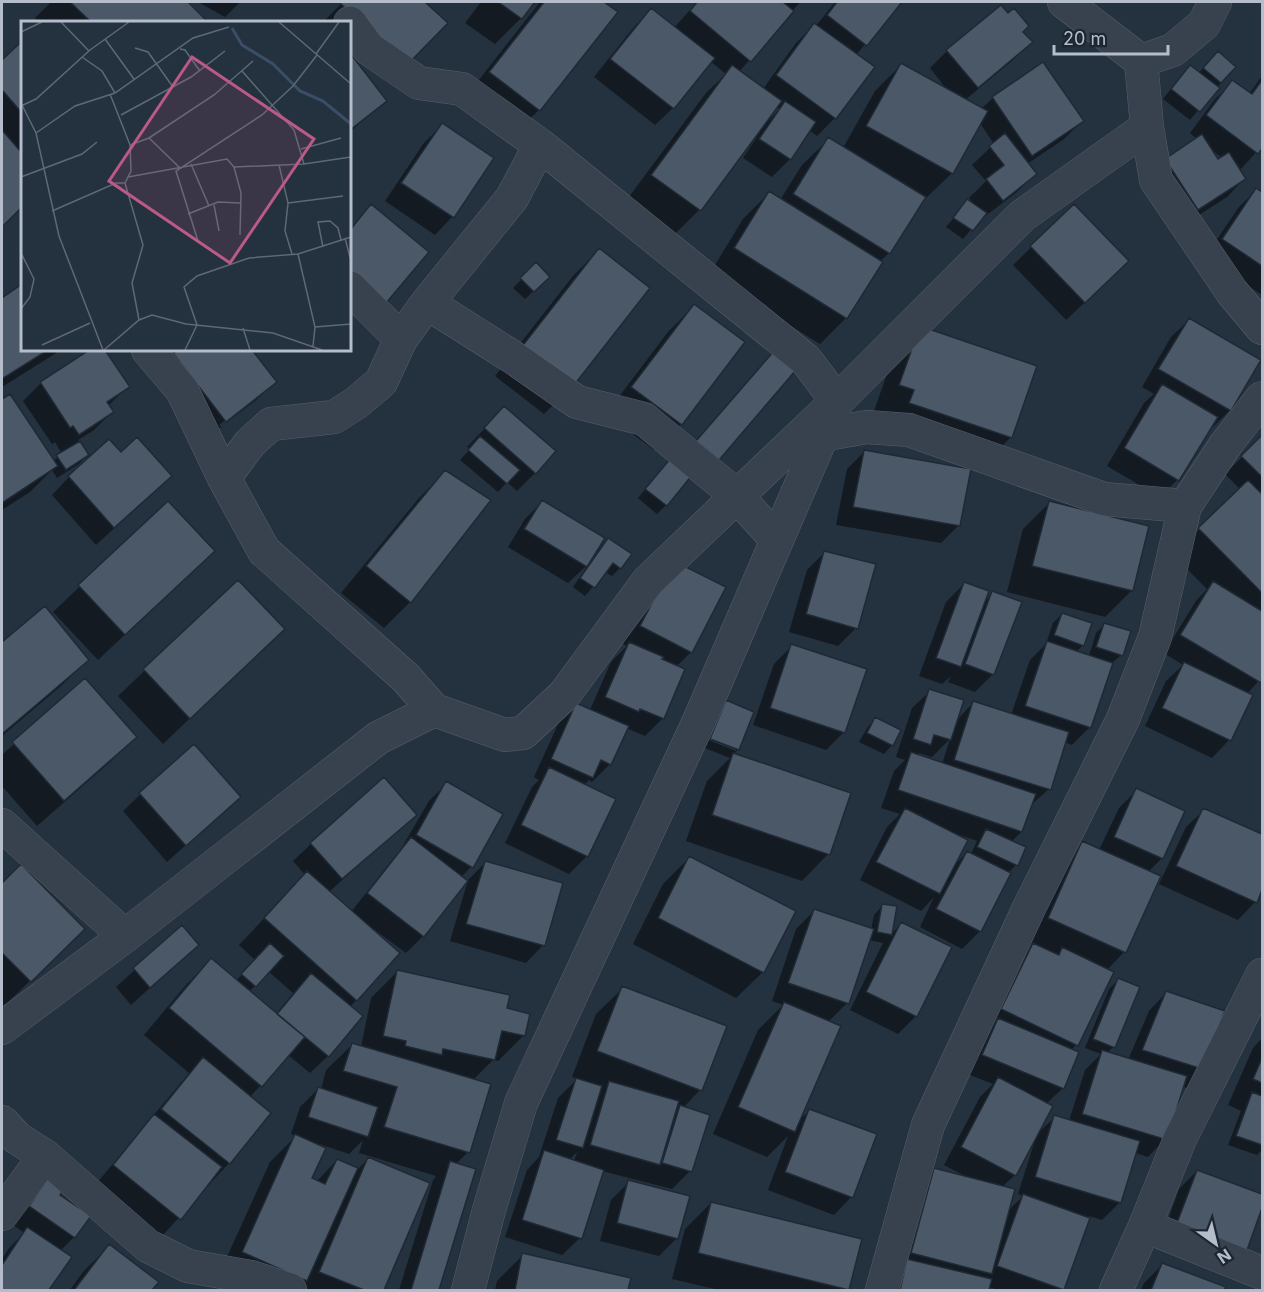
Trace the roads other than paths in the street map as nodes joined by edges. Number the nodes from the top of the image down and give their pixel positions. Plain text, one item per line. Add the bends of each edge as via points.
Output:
1 (1064, 2) edge
2 (1215, 2) edge
3 (351, 26) edge
4 (1141, 61) junction
5 (1147, 127) junction
6 (540, 145) junction
7 (351, 289) edge
8 (427, 303) junction
9 (1263, 328) edge
10 (401, 339) junction
11 (149, 351) edge
12 (1263, 398) edge
13 (837, 401) junction
14 (820, 435) junction
15 (224, 478) junction
16 (736, 496) junction
17 (1185, 506) junction
18 (776, 539) junction
19 (434, 710) junction
20 (2, 825) edge
21 (125, 936) junction
22 (1261, 982) edge
23 (2, 1028) edge
24 (2, 1122) edge
25 (45, 1156) junction
26 (2, 1214) edge
27 (1145, 1226) junction
28 (1263, 1273) edge
29 (290, 1290) edge
30 (468, 1290) edge
31 (882, 1290) edge
32 (1116, 1290) edge

1 - 4 street
2 - 4 street via 1204,24 1173,50
3 - 6 street via 369,49 419,83 462,89
4 - 5 street
5 - 9 street via 1156,180 1232,292
5 - 13 street via 1022,216
6 - 8 street via 512,198
6 - 13 street via 806,360
7 - 10 street
8 - 10 street
8 - 16 street via 577,402 644,419
10 - 15 street via 381,382 356,403 334,417 271,424 250,443
11 - 15 street via 182,390
12 - 17 street via 1226,444
13 - 14 street
13 - 16 street
14 - 17 street via 867,428 909,430 1104,499
14 - 18 street
15 - 19 street via 264,551 406,678
16 - 18 street
16 - 19 street via 648,581 564,695 523,734 505,735
17 - 31 street via 1155,637 1123,719 928,1125
18 - 30 street via 699,721 522,1103
19 - 21 street via 378,738
20 - 21 street
21 - 23 street
22 - 27 street via 1180,1139
24 - 25 street via 17,1138
25 - 26 street
25 - 29 street via 148,1246 188,1266 251,1277
27 - 28 street
27 - 32 street

